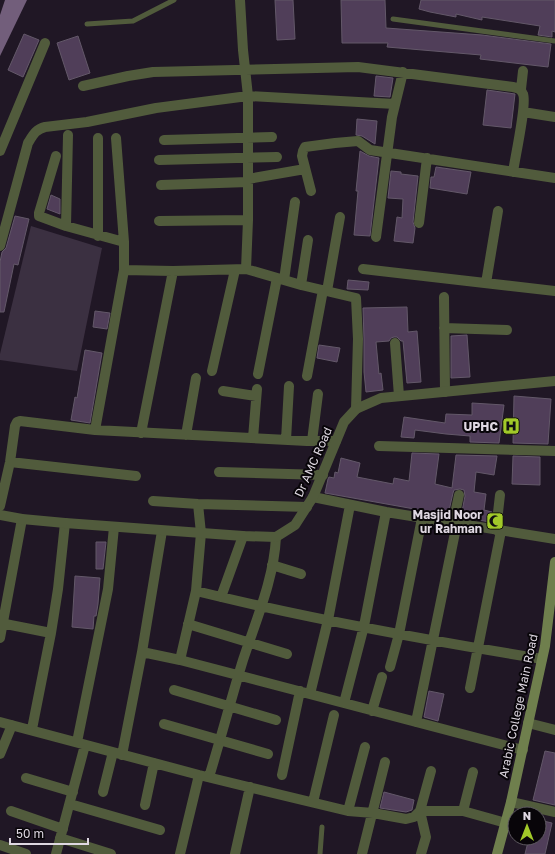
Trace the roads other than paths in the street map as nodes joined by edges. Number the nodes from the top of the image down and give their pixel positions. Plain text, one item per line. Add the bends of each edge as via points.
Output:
1 (174, 0) edge
2 (240, 0) edge
3 (393, 19) dead end
4 (88, 24) dead end
5 (555, 41) edge
6 (45, 43) dead end
7 (245, 70) junction
8 (523, 71) dead end
9 (402, 72) junction
10 (83, 86) dead end
11 (520, 89) junction
12 (248, 96) junction
13 (395, 104) junction
14 (523, 112) junction
15 (555, 117) edge
16 (68, 135) dead end
17 (272, 137) dead end
18 (98, 138) dead end
19 (116, 138) dead end
20 (249, 138) junction
21 (164, 140) dead end
22 (0, 151) edge
23 (387, 152) junction
24 (56, 156) dead end
25 (277, 157) dead end
26 (248, 158) junction
27 (427, 158) junction
28 (159, 160) dead end
29 (305, 169) junction
30 (512, 172) junction
31 (555, 178) edge
32 (248, 180) junction
33 (161, 185) dead end
34 (311, 191) dead end
35 (295, 202) dead end
36 (498, 211) dead end
37 (340, 217) dead end
38 (248, 220) junction
39 (159, 221) dead end
40 (418, 223) dead end
41 (66, 226) junction
42 (98, 236) junction
43 (376, 237) dead end
44 (308, 240) dead end
45 (124, 242) junction
46 (0, 246) edge
47 (246, 269) junction
48 (363, 269) dead end
49 (124, 270) junction
50 (235, 270) junction
51 (173, 272) junction
52 (280, 279) junction
53 (486, 283) junction
54 (301, 285) junction
55 (325, 290) junction
56 (555, 292) edge
57 (444, 297) dead end
58 (444, 328) junction
59 (507, 330) dead end
60 (395, 343) dead end
61 (212, 371) dead end
62 (258, 374) dead end
63 (307, 376) dead end
64 (196, 378) dead end
65 (555, 381) edge
66 (289, 386) dead end
67 (223, 391) dead end
68 (445, 392) junction
69 (318, 394) dead end
70 (400, 396) junction
71 (356, 409) junction
72 (95, 430) junction
73 (141, 433) junction
74 (186, 435) junction
75 (253, 438) junction
76 (286, 440) junction
77 (312, 441) junction
78 (336, 441) junction
79 (379, 446) dead end
80 (555, 451) edge
81 (10, 462) junction
82 (219, 472) dead end
83 (323, 475) junction
84 (136, 476) dead end
85 (459, 495) dead end
86 (500, 495) dead end
87 (313, 497) junction
88 (153, 501) dead end
89 (198, 504) junction
90 (350, 505) junction
91 (0, 506) edge
92 (307, 507) junction
93 (386, 512) junction
94 (0, 515) edge
95 (422, 518) junction
96 (22, 519) junction
97 (65, 523) junction
98 (455, 523) junction
99 (114, 527) junction
100 (162, 530) junction
101 (499, 530) junction
102 (201, 533) junction
103 (242, 536) junction
104 (276, 537) junction
105 (555, 539) edge
106 (555, 562) edge
107 (272, 565) junction
108 (301, 574) dead end
109 (196, 591) junction
110 (221, 597) junction
111 (260, 606) junction
112 (328, 620) junction
113 (2, 623) edge
114 (188, 624) junction
115 (364, 626) junction
116 (51, 632) junction
117 (399, 634) junction
118 (0, 638) edge
119 (434, 641) junction
120 (249, 642) junction
121 (478, 649) junction
122 (142, 652) junction
123 (287, 654) dead end
124 (542, 659) junction
125 (180, 660) junction
126 (390, 667) dead end
127 (238, 675) junction
128 (382, 677) dead end
129 (470, 688) dead end
130 (174, 690) dead end
131 (305, 693) junction
132 (344, 703) junction
133 (229, 706) junction
134 (372, 710) junction
135 (334, 715) dead end
136 (276, 720) dead end
137 (0, 722) edge
138 (416, 722) junction
139 (528, 722) junction
140 (164, 724) dead end
141 (12, 726) junction
142 (32, 729) junction
143 (555, 730) edge
144 (220, 741) junction
145 (81, 744) junction
146 (366, 747) dead end
147 (523, 750) junction
148 (118, 753) junction
149 (0, 754) edge
150 (268, 754) dead end
151 (385, 762) dead end
152 (154, 763) junction
153 (431, 771) dead end
154 (473, 772) dead end
155 (282, 775) dead end
156 (204, 776) junction
157 (26, 778) dead end
158 (250, 787) junction
159 (73, 792) junction
160 (103, 792) dead end
161 (313, 802) junction
162 (511, 802) junction
163 (70, 804) junction
164 (145, 805) dead end
165 (11, 811) dead end
166 (348, 811) junction
167 (420, 811) junction
168 (463, 811) junction
169 (555, 812) edge
170 (373, 813) junction
171 (506, 823) junction
172 (322, 826) dead end
173 (160, 830) dead end
174 (62, 834) junction
175 (0, 845) edge
176 (26, 854) edge
177 (56, 854) edge
178 (111, 854) edge
179 (180, 854) edge
180 (235, 854) edge
181 (320, 854) edge
182 (362, 854) edge
183 (421, 854) edge
184 (497, 854) edge

1 - 4 lane via 133,21
2 - 7 street
3 - 5 lane
6 - 22 street
7 - 9 street via 358,67
7 - 10 street via 153,72
7 - 12 street
8 - 11 street
9 - 11 street
9 - 13 street
11 - 14 street via 524,95
12 - 13 street
12 - 20 street
12 - 46 street via 156,108 88,122 45,127 34,132 28,143
13 - 23 street
14 - 15 street
14 - 30 street
16 - 41 street
17 - 20 street
18 - 42 street
19 - 45 street
20 - 21 street
20 - 26 street
23 - 27 street
23 - 29 street via 370,150 358,141 305,148 302,156
23 - 43 street
24 - 41 street via 39,214 43,218
25 - 26 street
26 - 28 street
26 - 32 street
27 - 30 street
27 - 40 street
29 - 32 street
29 - 34 street
30 - 31 street
32 - 33 street
32 - 38 street
35 - 52 street
36 - 53 street
37 - 55 street
38 - 39 street
38 - 47 street
41 - 42 street
42 - 45 street
44 - 54 street
45 - 49 street
47 - 50 street
47 - 52 street
48 - 53 street
49 - 51 street
49 - 72 street
50 - 51 street
50 - 61 street
51 - 73 street
52 - 54 street
52 - 62 street
53 - 56 street
54 - 55 street
55 - 63 street
55 - 71 street via 356,298
57 - 58 street
58 - 59 street
58 - 68 street
60 - 70 street
64 - 74 street
65 - 68 street, Dr AMC Road
66 - 76 street
67 - 75 street via 256,392
68 - 70 street, Dr AMC Road
69 - 77 street
70 - 71 street, Dr AMC Road via 381,398
71 - 78 street, Dr AMC Road via 344,422
72 - 73 street
72 - 81 street via 17,422 14,426
73 - 74 street
74 - 75 street
75 - 76 street
76 - 77 street
77 - 78 street
78 - 83 street, Dr AMC Road
79 - 80 street
81 - 84 street
81 - 91 street
82 - 83 street
83 - 87 street, Dr AMC Road
85 - 98 street
86 - 101 street
87 - 90 street
87 - 92 street, Dr AMC Road
88 - 89 street
89 - 92 street
89 - 102 street
90 - 93 street
90 - 112 street
92 - 104 street, Dr AMC Road via 295,525
93 - 95 street
93 - 115 street
94 - 96 street
95 - 98 street
95 - 117 street
96 - 97 street
96 - 113 street
97 - 99 street
97 - 116 street
98 - 101 street
98 - 119 street
99 - 100 street
99 - 145 street via 108,589
100 - 102 street
100 - 122 street
101 - 105 street
101 - 121 street
102 - 103 street
102 - 109 street
103 - 104 street
103 - 110 street
104 - 107 street
106 - 124 main road, Arabic College Main Road
107 - 108 street
107 - 111 street
109 - 110 street
109 - 114 street
110 - 111 street
111 - 112 street
111 - 120 street
112 - 115 street
112 - 131 street
113 - 116 street
113 - 118 street
114 - 120 street
114 - 125 street
115 - 117 street
115 - 132 street
116 - 142 street
117 - 119 street
117 - 126 street
119 - 121 street
119 - 138 street
120 - 123 street
120 - 127 street
121 - 124 street
121 - 129 street
122 - 125 street
122 - 148 street
124 - 139 main road, Arabic College Main Road
125 - 127 street
127 - 131 street
127 - 133 street
128 - 134 street
130 - 133 street
131 - 132 street
131 - 155 street
132 - 134 street
133 - 136 street
133 - 144 street
134 - 138 street
135 - 161 street
137 - 141 street
138 - 147 street
139 - 143 street
139 - 147 main road, Arabic College Main Road
140 - 144 street
141 - 142 street
141 - 149 street
142 - 145 street
144 - 150 street
144 - 156 street
145 - 148 street
145 - 159 street
146 - 166 street
147 - 162 main road, Arabic College Main Road
148 - 152 street
148 - 160 street
151 - 170 street
152 - 156 street
152 - 164 street
153 - 167 street
154 - 168 street
156 - 158 street
156 - 179 street
157 - 159 street
158 - 161 street
158 - 180 street
159 - 163 street
161 - 166 street
162 - 169 street
162 - 171 main road, Arabic College Main Road
163 - 173 street
163 - 174 street
165 - 174 street
166 - 170 street
167 - 168 street
167 - 170 street via 414,817 406,819
167 - 183 street via 426,838
168 - 171 street
170 - 182 street
171 - 184 main road, Arabic College Main Road
172 - 181 lane
174 - 177 street
174 - 178 street
175 - 176 street

